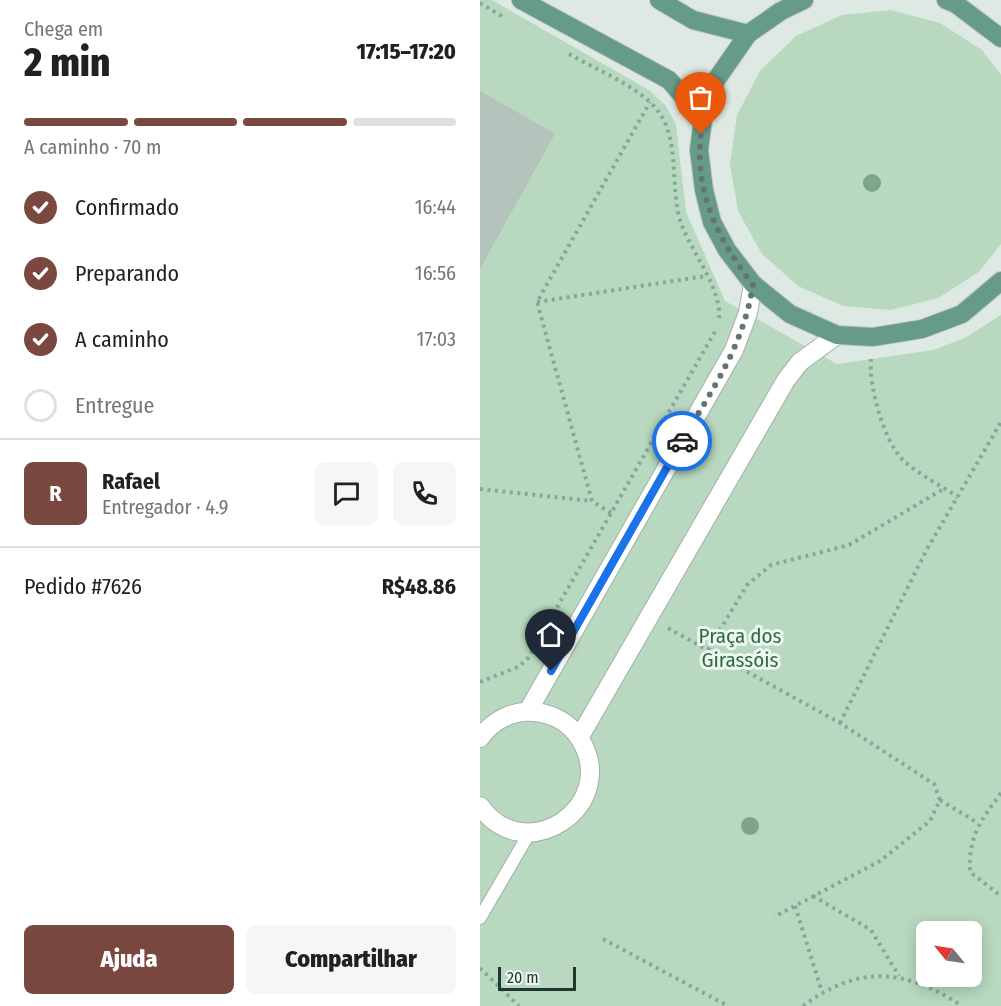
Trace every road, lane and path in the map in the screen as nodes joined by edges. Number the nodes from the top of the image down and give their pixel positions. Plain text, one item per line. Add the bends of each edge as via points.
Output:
1 (521, 0) edge
2 (659, 0) edge
3 (804, 0) edge
4 (946, 0) edge
5 (748, 34) junction
6 (1001, 38) edge
7 (703, 119) junction
8 (706, 276) junction
9 (1001, 282) edge
10 (753, 285) junction
11 (537, 302) junction
12 (837, 335) junction
13 (873, 337) junction
14 (1001, 422) edge
15 (945, 488) junction
16 (480, 489) edge
17 (957, 497) junction
18 (592, 501) junction
19 (611, 513) junction
20 (649, 617) junction
21 (708, 650) junction
22 (480, 682) edge
23 (528, 711) junction
24 (840, 723) junction
25 (480, 738) edge
26 (579, 738) junction
27 (1001, 793) edge
28 (940, 800) junction
29 (480, 806) edge
30 (978, 824) junction
31 (530, 832) junction
32 (813, 896) junction
33 (1001, 896) edge
34 (795, 906) junction
35 (774, 917) dead end
36 (480, 918) edge
37 (603, 939) dead end
38 (480, 968) edge
39 (900, 977) junction
40 (822, 992) junction
41 (519, 1006) edge
42 (728, 1006) edge
43 (803, 1006) edge
44 (962, 1006) edge

1 - 7 main road via 669,80
2 - 5 main road via 693,20
3 - 5 main road
4 - 6 main road
5 - 7 main road via 716,80
7 - 10 main road via 699,150 712,222
8 - 11 path
8 - 11 path via 678,213 668,132 662,116 650,102
8 - 19 path via 720,313 717,328
9 - 13 main road via 962,314 922,329
10 - 12 main road via 790,314
10 - 23 street via 748,313 734,350
11 - 18 path
12 - 13 main road
12 - 20 street via 800,362 786,380
13 - 15 path via 870,372 880,417 902,459
14 - 17 path
15 - 17 path
15 - 21 path via 849,545 771,565 747,585
16 - 18 path
17 - 24 path
18 - 19 path
19 - 22 path via 525,661
20 - 21 path
20 - 26 street
21 - 24 path
23 - 25 street via 501,719
23 - 26 street via 559,719
24 - 28 path via 934,784
26 - 31 street via 589,765 583,800 561,823
27 - 30 path
28 - 30 path
28 - 32 path via 930,821 880,861
29 - 31 street via 500,825
30 - 33 path via 969,854 970,872
31 - 36 lane
32 - 34 path
32 - 39 path via 871,930
34 - 35 path
34 - 40 path
37 - 42 path
38 - 41 path
39 - 40 path via 860,978
39 - 44 path via 933,987
40 - 43 path

